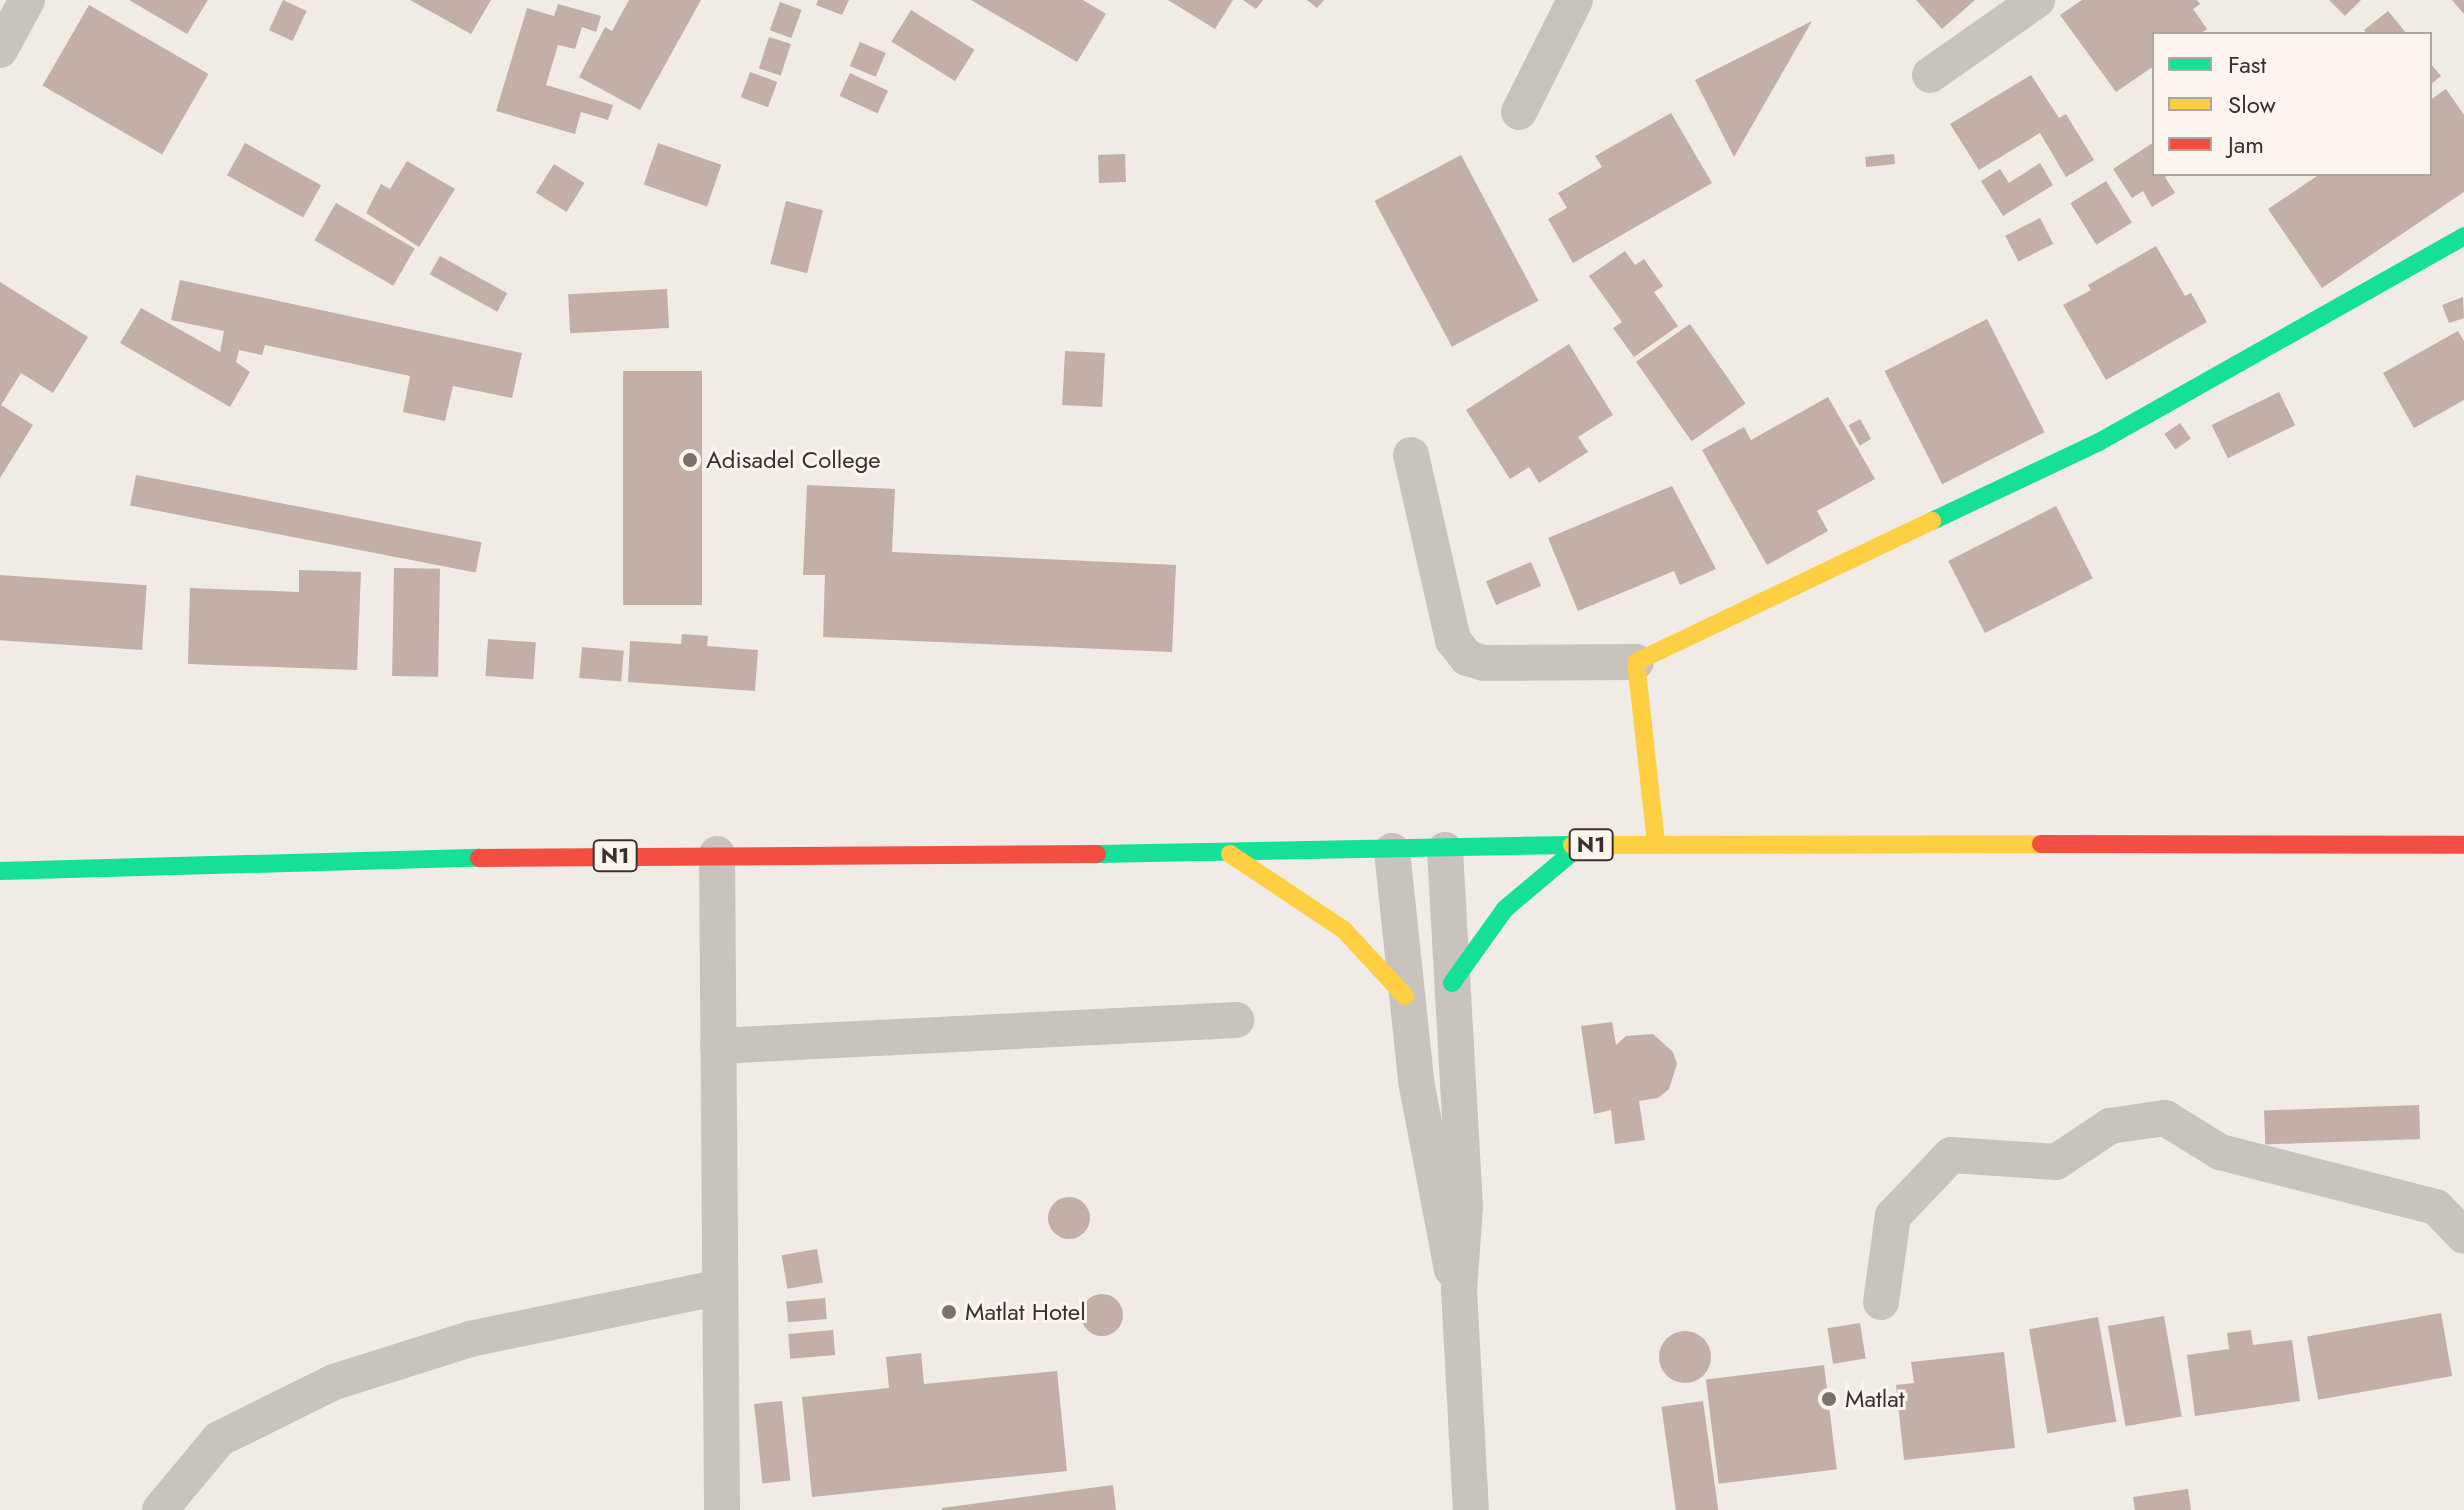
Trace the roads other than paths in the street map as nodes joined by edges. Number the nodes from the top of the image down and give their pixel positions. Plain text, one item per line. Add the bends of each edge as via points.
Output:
1 (27, 0) edge
2 (1575, 0) edge
3 (2037, 0) edge
4 (0, 50) edge
5 (1930, 75) dead end
6 (1519, 112) dead end
7 (2464, 236) edge
8 (1411, 455) dead end
9 (1636, 662) junction
10 (1656, 843) junction
11 (1581, 845) junction
12 (2464, 845) edge
13 (1445, 850) junction
14 (1392, 851) junction
15 (717, 854) junction
16 (1230, 854) junction
17 (0, 871) edge
18 (1452, 983) junction
19 (1405, 996) junction
20 (1236, 1020) dead end
21 (718, 1046) junction
22 (2450, 1204) edge
23 (2464, 1236) edge
24 (720, 1287) junction
25 (1459, 1290) junction
26 (1881, 1302) dead end
27 (160, 1510) edge
28 (722, 1510) edge
29 (1471, 1510) edge

1 - 4 street
2 - 6 street
3 - 5 street
7 - 9 main road via 2099,442
8 - 9 street via 1453,640 1467,658 1484,663
9 - 10 main road
10 - 11 main road, N1
10 - 12 main road, N1
11 - 13 main road, N1
11 - 18 main road via 1505,909
13 - 14 main road, N1
13 - 18 street
14 - 16 main road, N1
14 - 19 street
15 - 16 main road, N1
15 - 17 main road, N1
15 - 21 street
16 - 19 main road via 1344,930
18 - 25 street via 1465,1207
19 - 25 street via 1444,1251
20 - 21 street
21 - 24 street
22 - 23 street
22 - 26 street via 2220,1152 2165,1118 2110,1126 2056,1162 1951,1155 1893,1216
24 - 27 street via 470,1339 334,1382 219,1439
24 - 28 street
25 - 29 street

